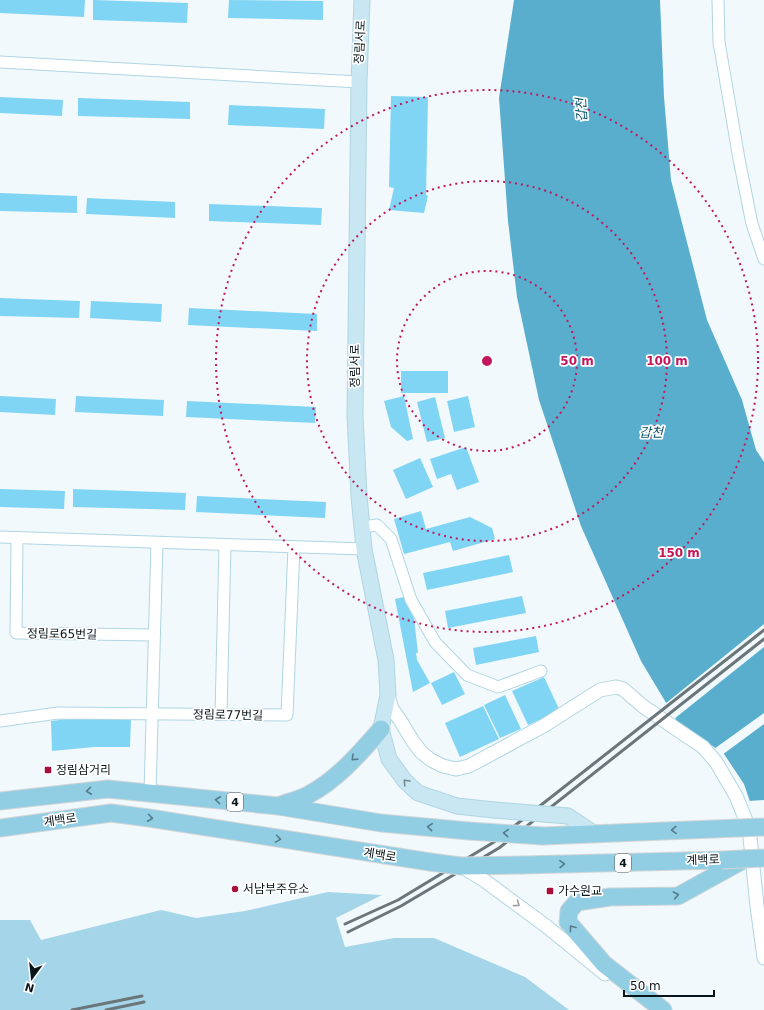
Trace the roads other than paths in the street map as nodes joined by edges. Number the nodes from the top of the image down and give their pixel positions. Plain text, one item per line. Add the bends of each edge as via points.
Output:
1 (362, 0) edge
2 (718, 0) edge
3 (0, 62) edge
4 (359, 82) junction
5 (764, 259) edge
6 (362, 527) junction
7 (0, 537) edge
8 (17, 538) junction
9 (157, 542) junction
10 (225, 545) junction
11 (294, 547) junction
12 (364, 549) junction
13 (154, 635) junction
14 (541, 671) dead end
15 (388, 695) junction
16 (152, 714) junction
17 (221, 714) junction
18 (0, 721) edge
19 (381, 729) junction
20 (150, 794) junction
21 (0, 801) edge
22 (278, 806) junction
23 (764, 827) edge
24 (0, 828) edge
25 (595, 834) junction
26 (756, 858) edge
27 (724, 865) junction
28 (461, 866) junction
29 (764, 958) edge
30 (650, 1010) edge
31 (663, 1010) edge

1 - 4 main road, 정림서로
2 - 5 street via 719,42 739,159 752,224
3 - 4 street
4 - 6 main road, 정림서로 via 355,416
6 - 12 main road, 정림서로
6 - 14 street via 377,525 391,539 411,600 435,642 467,675 498,687
7 - 8 street
8 - 9 street
8 - 13 street, 정림로65번길 via 16,633
9 - 10 street
9 - 13 street
10 - 11 street
10 - 17 street
11 - 12 street
11 - 17 street, 정림로77번길 via 287,715
12 - 15 main road, 정림서로 via 386,660
13 - 16 street
15 - 19 main road, 정림서로
15 - 29 street via 392,709 421,752 443,766 456,769 469,766 539,729 600,690 623,689 703,747 716,762 736,796 749,828
16 - 17 street, 정림로77번길
16 - 18 street, 정림로77번길 via 58,713
16 - 20 street
19 -> 22 main road via 337,775 308,795
25 -> 19 main road, bridge via 568,816 457,806 418,793 405,782 389,759
20 -> 21 main road, 계백로 / 4 via 108,789
22 -> 20 main road, 계백로 / 4
25 -> 22 main road, 계백로 / 4, bridge via 543,836 469,831 381,823
23 -> 25 main road, 4, bridge
24 -> 28 main road, 계백로 / 4, bridge via 111,813
26 - 27 main road, 계백로 / 4, bridge
28 -> 27 main road, 계백로 / 4, bridge
31 -> 27 main road via 604,964 568,922 569,911 577,902 591,899 678,896
28 -> 30 street, bridge via 546,926

